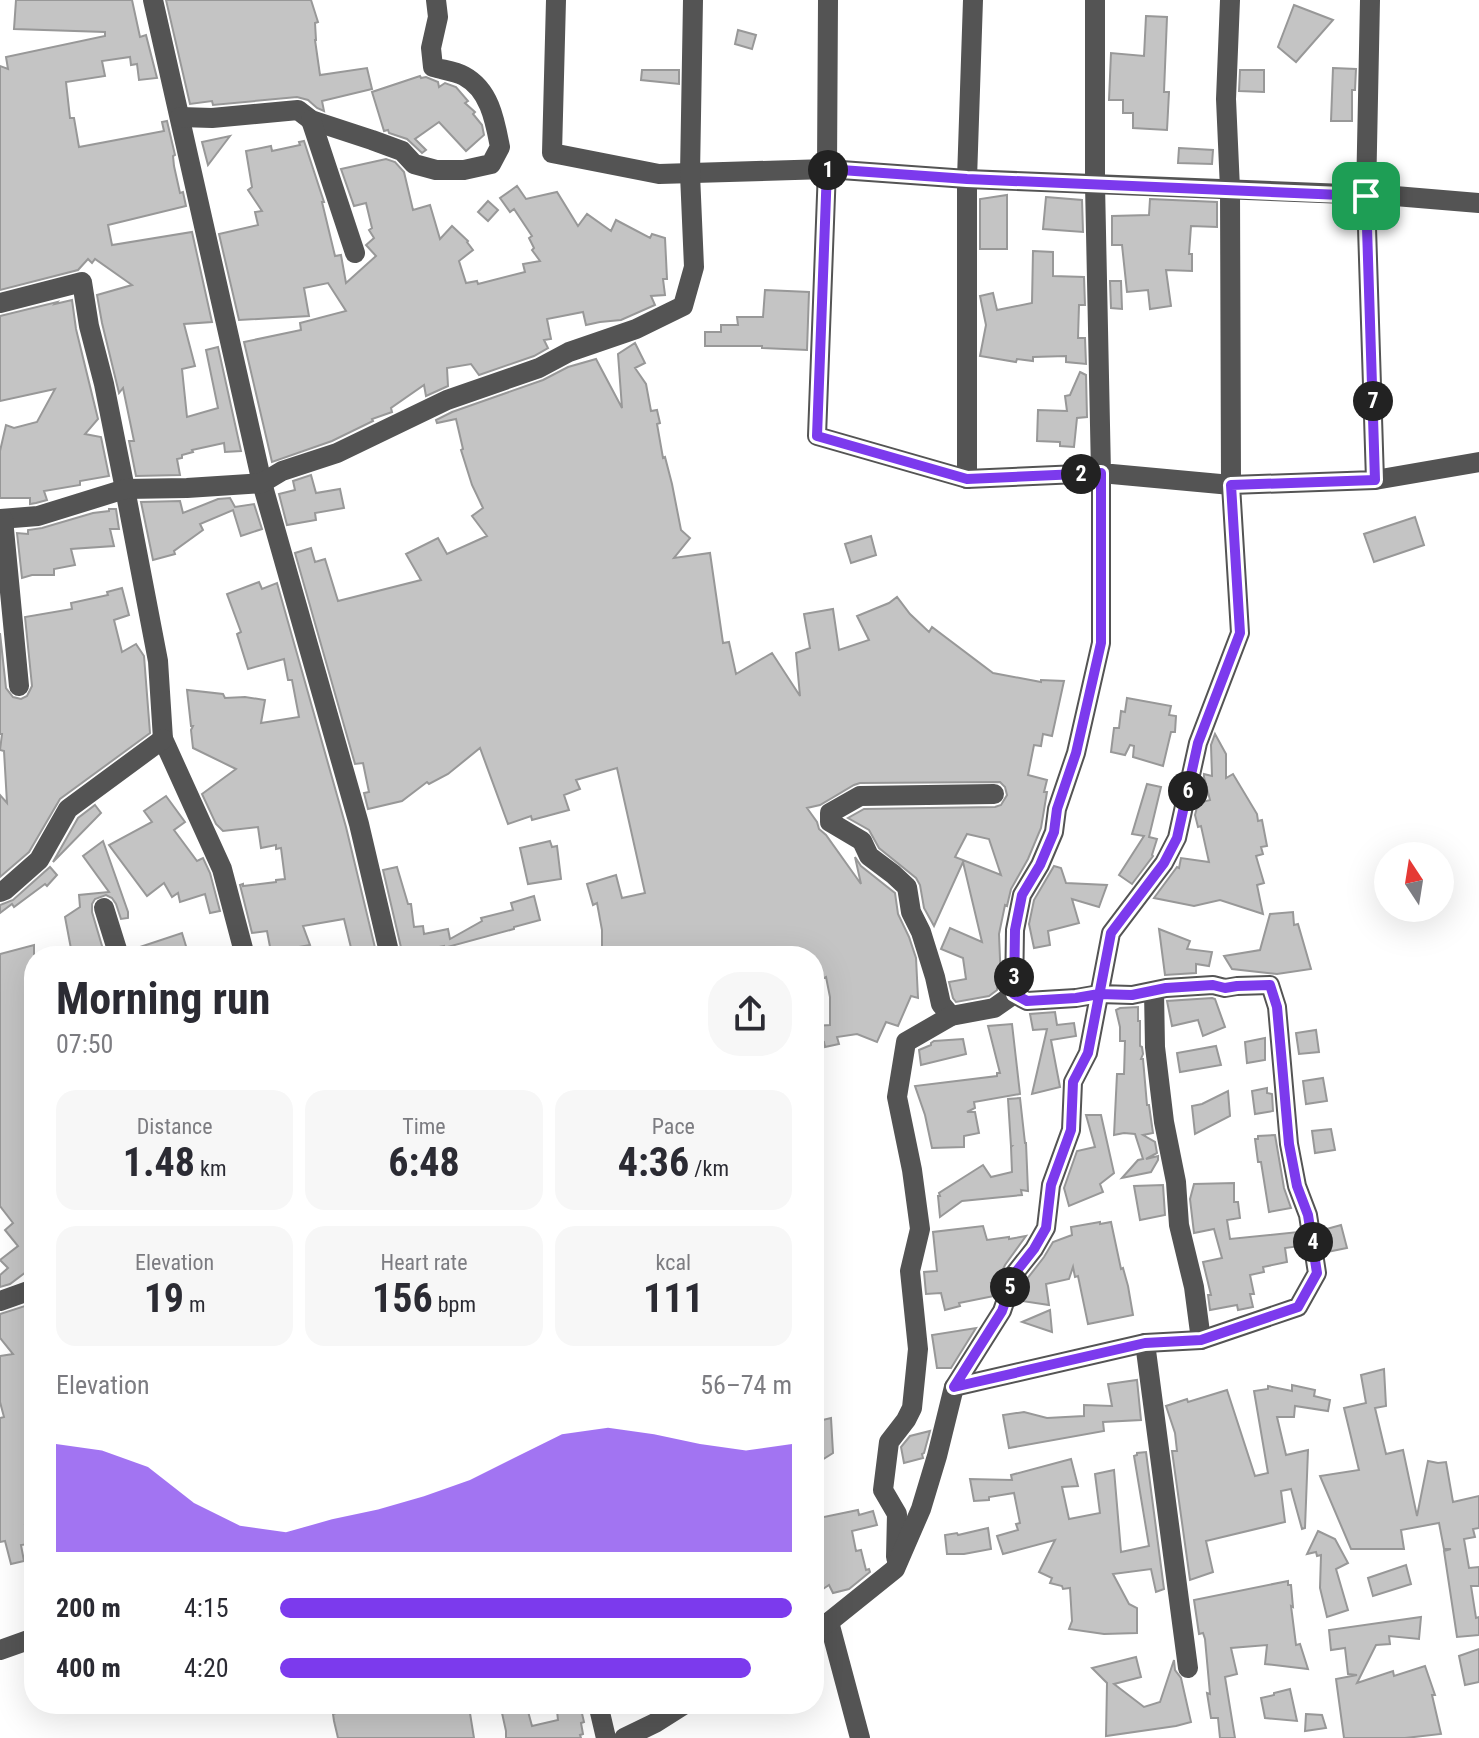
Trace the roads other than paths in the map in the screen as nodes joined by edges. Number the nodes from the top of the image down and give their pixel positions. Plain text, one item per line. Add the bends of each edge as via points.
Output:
1 (153, 0) edge
2 (436, 0) edge
3 (556, 0) edge
4 (693, 0) edge
5 (828, 0) edge
6 (973, 0) edge
7 (1095, 0) edge
8 (1230, 0) edge
9 (1370, 0) edge
10 (180, 117) junction
11 (311, 120) junction
12 (827, 169) junction
13 (690, 174) junction
14 (967, 179) junction
15 (1095, 184) junction
16 (1230, 189) junction
17 (1366, 196) junction
18 (1479, 203) edge
19 (355, 253) dead end
20 (0, 303) edge
21 (1479, 462) edge
22 (1101, 473) junction
23 (967, 479) junction
24 (1375, 480) junction
25 (262, 483) junction
26 (1231, 485) junction
27 (125, 489) junction
28 (1, 519) edge
29 (19, 686) dead end
30 (163, 739) junction
31 (994, 794) dead end
32 (0, 892) edge
33 (104, 908) dead end
34 (116, 946) edge
35 (242, 946) edge
36 (388, 946) edge
37 (1154, 991) junction
38 (1014, 994) junction
39 (1099, 994) junction
40 (951, 1016) junction
41 (24, 1293) edge
42 (0, 1301) edge
43 (1201, 1340) junction
44 (1145, 1343) junction
45 (954, 1387) junction
46 (895, 1569) junction
47 (824, 1624) edge
48 (824, 1632) edge
49 (24, 1642) edge
50 (0, 1650) edge
51 (1188, 1668) dead end
52 (600, 1714) edge
53 (669, 1714) edge
54 (606, 1738) edge
55 (624, 1738) edge
56 (860, 1738) edge

1 - 10 street
2 - 11 street via 433,67 462,75 486,97 500,147 491,164 436,170 414,164 402,151
3 - 13 street via 552,153 659,174
4 - 13 street
5 - 12 street
6 - 14 street
7 - 15 street
8 - 16 street
9 - 17 street
10 - 11 street via 298,110
10 - 25 street
11 - 19 street
12 - 13 street
12 - 14 street
12 - 23 street via 817,436
13 - 25 street via 694,267 683,306 539,368 447,400
14 - 15 street
14 - 23 street
15 - 16 street
15 - 22 street
16 - 17 street
16 - 26 street
17 - 18 street
17 - 24 street
20 - 27 street via 82,282
21 - 24 street
22 - 23 street
22 - 26 street
22 - 38 street via 1101,643 1054,832 1022,895 1015,930
24 - 26 street
25 - 27 street
25 - 36 street via 359,824
26 - 39 street via 1240,633 1198,743 1177,838 1111,933
27 - 28 street via 38,516
27 - 30 street via 158,661
28 - 29 street
30 - 32 street via 68,809 39,860
30 - 35 street via 222,869
31 - 40 street via 860,796 830,813 830,822 862,841 869,856 907,887 941,1004
33 - 34 street
37 - 39 street
37 - 43 street via 1162,1107
37 - 43 street via 1270,985 1277,1007 1289,1144 1317,1273 1298,1307
38 - 39 street via 1027,1001
38 - 40 street via 994,1008
39 - 45 street via 1088,1053 1073,1082 1071,1130 1051,1185 1046,1228 1015,1273 1002,1311
40 - 46 street via 906,1042 897,1097 920,1229 910,1271 918,1349 912,1408 889,1442 883,1490 897,1514
41 - 42 street
43 - 44 street
44 - 45 street
44 - 51 street
45 - 46 street via 921,1509
46 - 47 street
48 - 56 street
49 - 50 street
52 - 54 street
53 - 55 street

